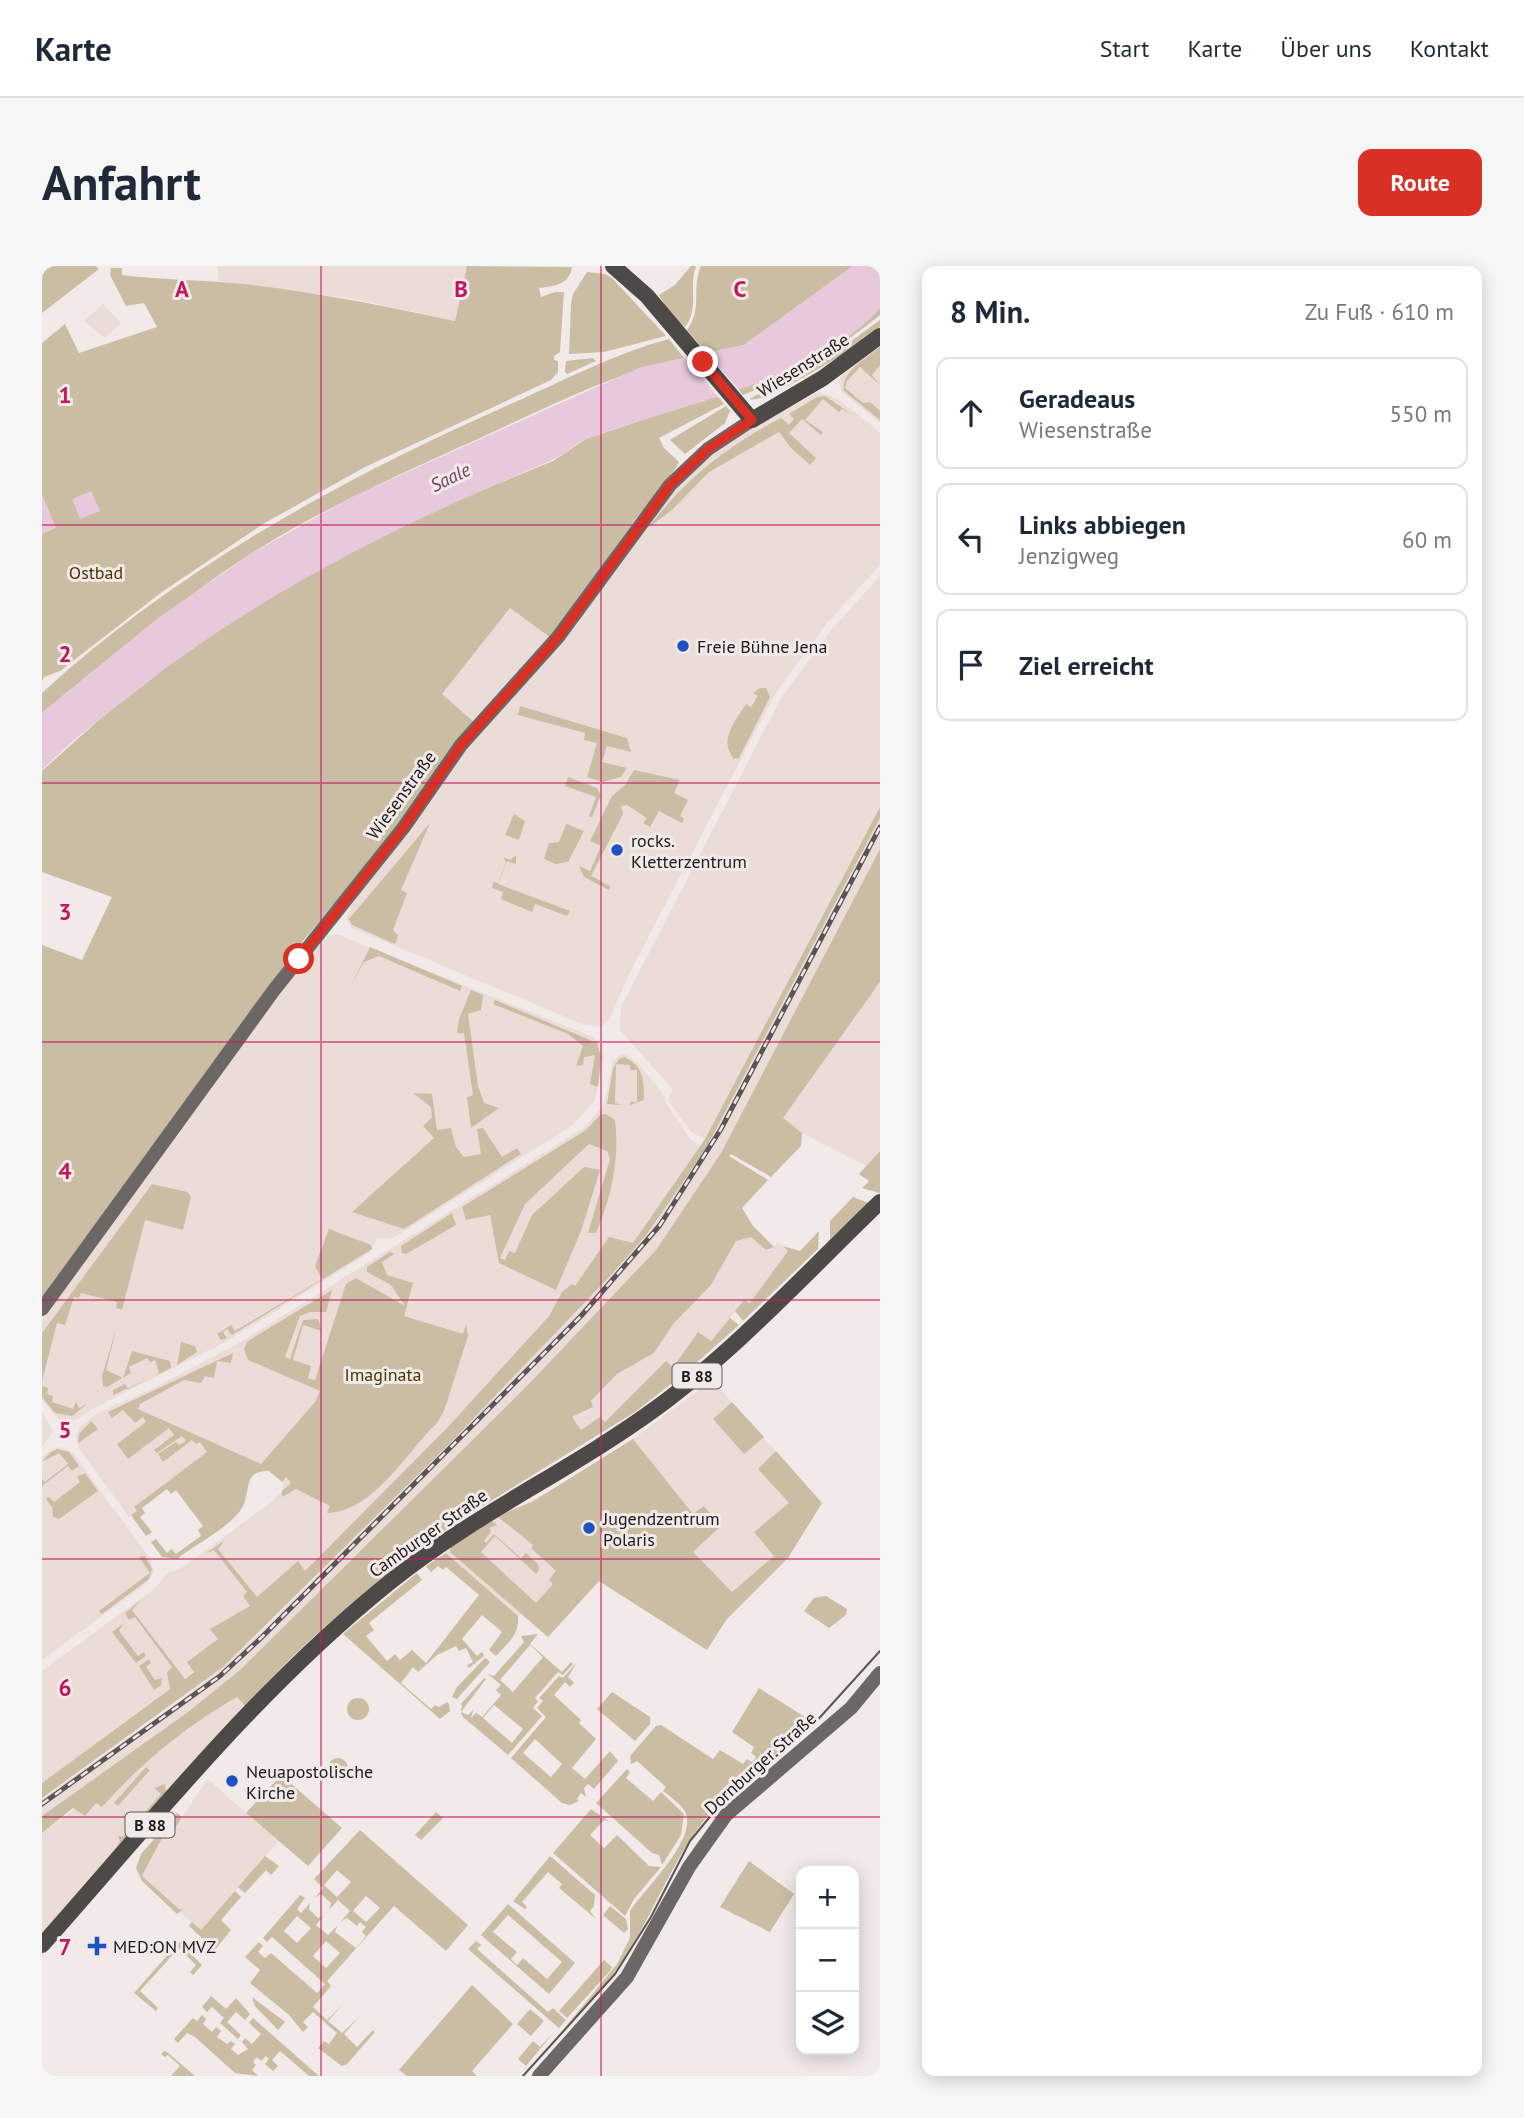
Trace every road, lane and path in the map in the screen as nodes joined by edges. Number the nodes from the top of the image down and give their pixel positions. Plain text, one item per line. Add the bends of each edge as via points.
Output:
1 (613, 266) edge
2 (880, 336) edge
3 (752, 420) junction
4 (880, 1202) edge
5 (42, 1309) edge
6 (880, 1674) edge
7 (42, 1945) edge
8 (538, 2076) edge

1 - 3 main road via 659,310
2 - 3 main road, Wiesenstraße via 823,378
3 - 5 street, Wiesenstraße via 708,449 670,485 558,637 461,745 398,834 274,990
4 - 7 main road, Camburger Straße / B 88 via 691,1381 617,1435 439,1544 337,1626 238,1724
6 - 8 street, Dornburger Straße via 852,1708 726,1815 689,1867 637,1963 592,2021

